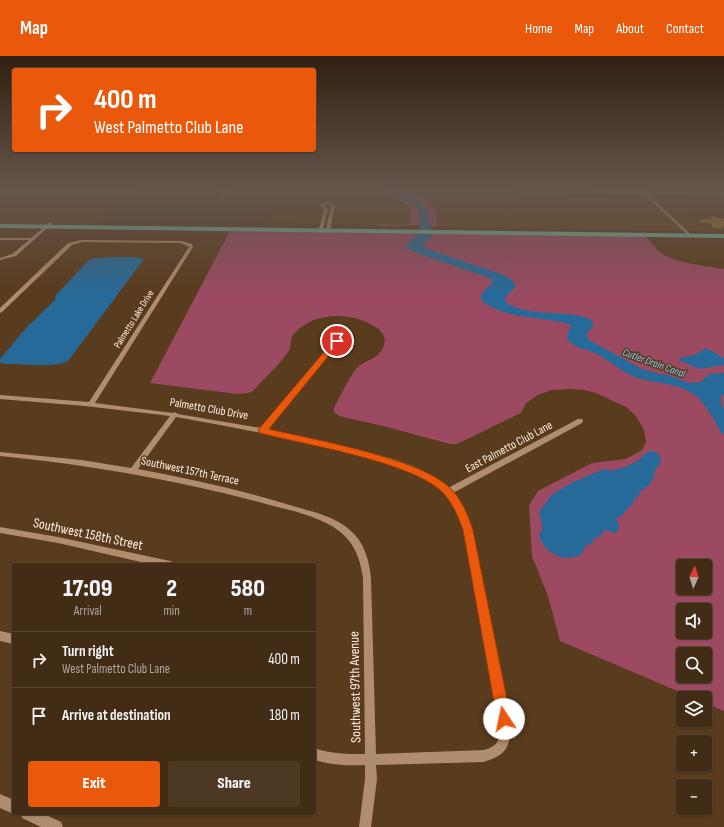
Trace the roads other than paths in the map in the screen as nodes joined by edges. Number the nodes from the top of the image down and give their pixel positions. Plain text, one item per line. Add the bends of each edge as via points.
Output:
1 (0, 224) edge
2 (323, 224) edge
3 (330, 224) edge
4 (677, 224) edge
5 (49, 225) junction
6 (322, 228) junction
7 (329, 228) junction
8 (687, 234) junction
9 (724, 234) edge
10 (0, 239) edge
11 (32, 239) junction
12 (0, 258) edge
13 (0, 311) edge
14 (337, 341) dead end
15 (0, 397) edge
16 (91, 404) junction
17 (175, 414) junction
18 (580, 421) dead end
19 (263, 430) junction
20 (0, 454) edge
21 (133, 471) junction
22 (448, 492) junction
23 (0, 530) edge
24 (360, 548) joint
25 (161, 563) edge
26 (0, 636) edge
27 (12, 639) edge
28 (316, 754) edge
29 (371, 759) junction
30 (0, 801) edge
31 (12, 806) edge
32 (31, 815) edge
33 (56, 827) edge
34 (365, 827) edge

1 - 5 main road
2 - 6 street
3 - 7 street
4 - 8 street
5 - 6 main road
5 - 11 street
6 - 7 main road
7 - 8 main road
8 - 9 main road
10 - 11 street
11 - 12 street via 9,257
13 - 16 street, Palmetto Lake Drive via 72,243 82,241 190,244 191,247
14 - 19 street
15 - 16 street, Palmetto Club Drive
16 - 17 street, Palmetto Club Drive
17 - 19 street, Palmetto Club Drive
17 - 21 street
18 - 22 street, East Palmetto Club Lane
19 - 22 street, Palmetto Club Drive via 355,452 410,469 427,476
20 - 21 street, Southwest 157th Terrace
21 - 24 street, Southwest 157th Terrace via 249,497 323,518 349,532
22 - 29 street, Palmetto Club Drive via 461,509 468,530 506,727 505,740 500,749 484,756
23 - 25 street, Southwest 158th Street
24 - 29 street, Southwest 97th Avenue via 366,564
26 - 27 street
28 - 29 street via 342,760
29 - 34 street, Southwest 97th Avenue
30 - 31 street
32 - 33 street

